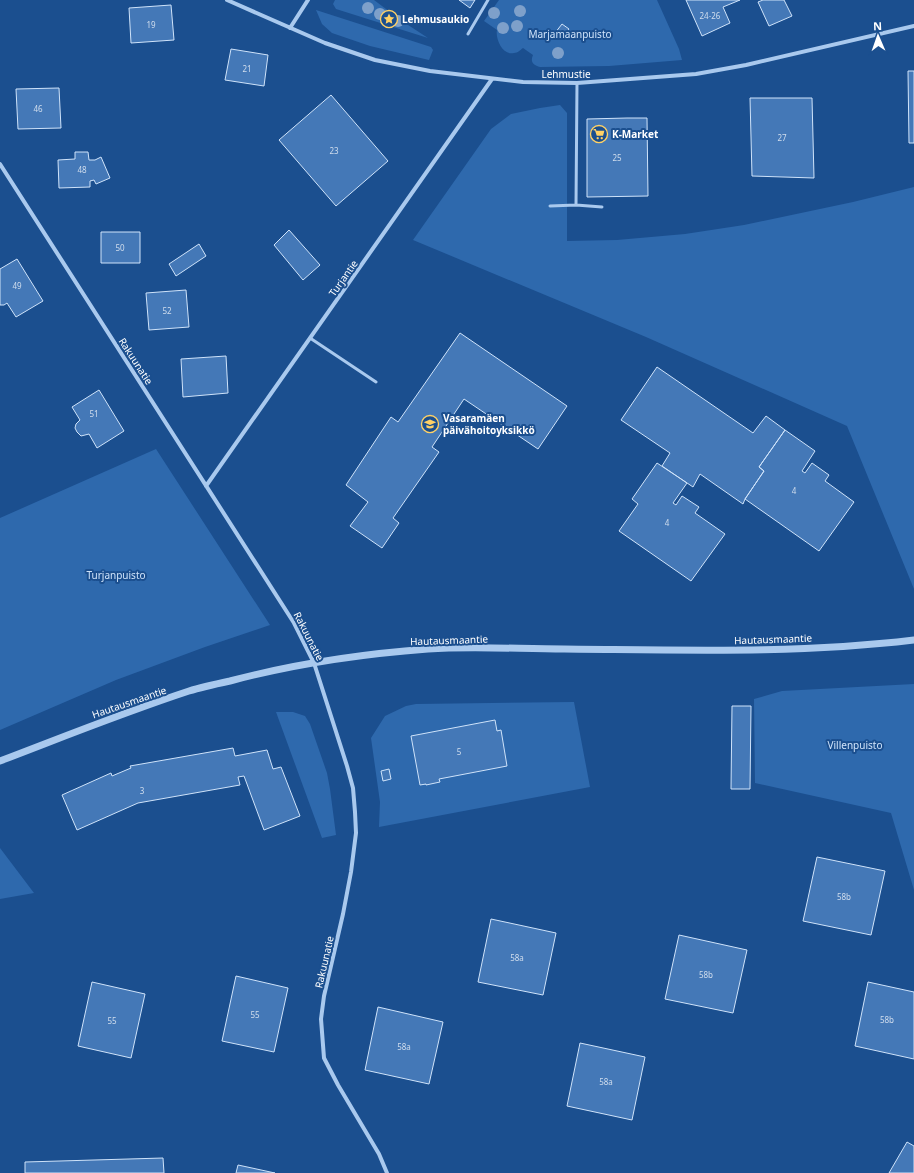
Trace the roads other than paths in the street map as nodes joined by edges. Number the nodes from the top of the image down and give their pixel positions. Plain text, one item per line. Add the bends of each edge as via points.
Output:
1 (227, 0) edge
2 (308, 0) edge
3 (488, 0) edge
4 (914, 26) edge
5 (290, 28) junction
6 (468, 34) dead end
7 (492, 79) junction
8 (577, 83) junction
9 (0, 164) edge
10 (576, 205) junction
11 (550, 206) dead end
12 (602, 207) dead end
13 (310, 338) junction
14 (376, 382) dead end
15 (206, 486) junction
16 (914, 640) edge
17 (314, 663) junction
18 (0, 761) edge
19 (387, 1173) edge

1 - 5 street, Lehmustie
2 - 5 street
3 - 6 lane
4 - 8 street, Lehmustie via 696,74
5 - 7 street, Lehmustie via 375,60 430,71
7 - 8 street, Lehmustie
7 - 13 street, Turjantie
8 - 10 lane
9 - 15 street, Rakuunatie
10 - 11 lane
10 - 12 lane
13 - 14 lane
13 - 15 street, Turjantie
15 - 17 street, Rakuunatie via 294,623
16 - 17 street, Hautausmaantie via 758,650 430,649
17 - 18 street, Hautausmaantie via 264,672 191,691
17 - 19 street, Rakuunatie via 353,788 356,833 343,914 320,1019 324,1058 379,1154

